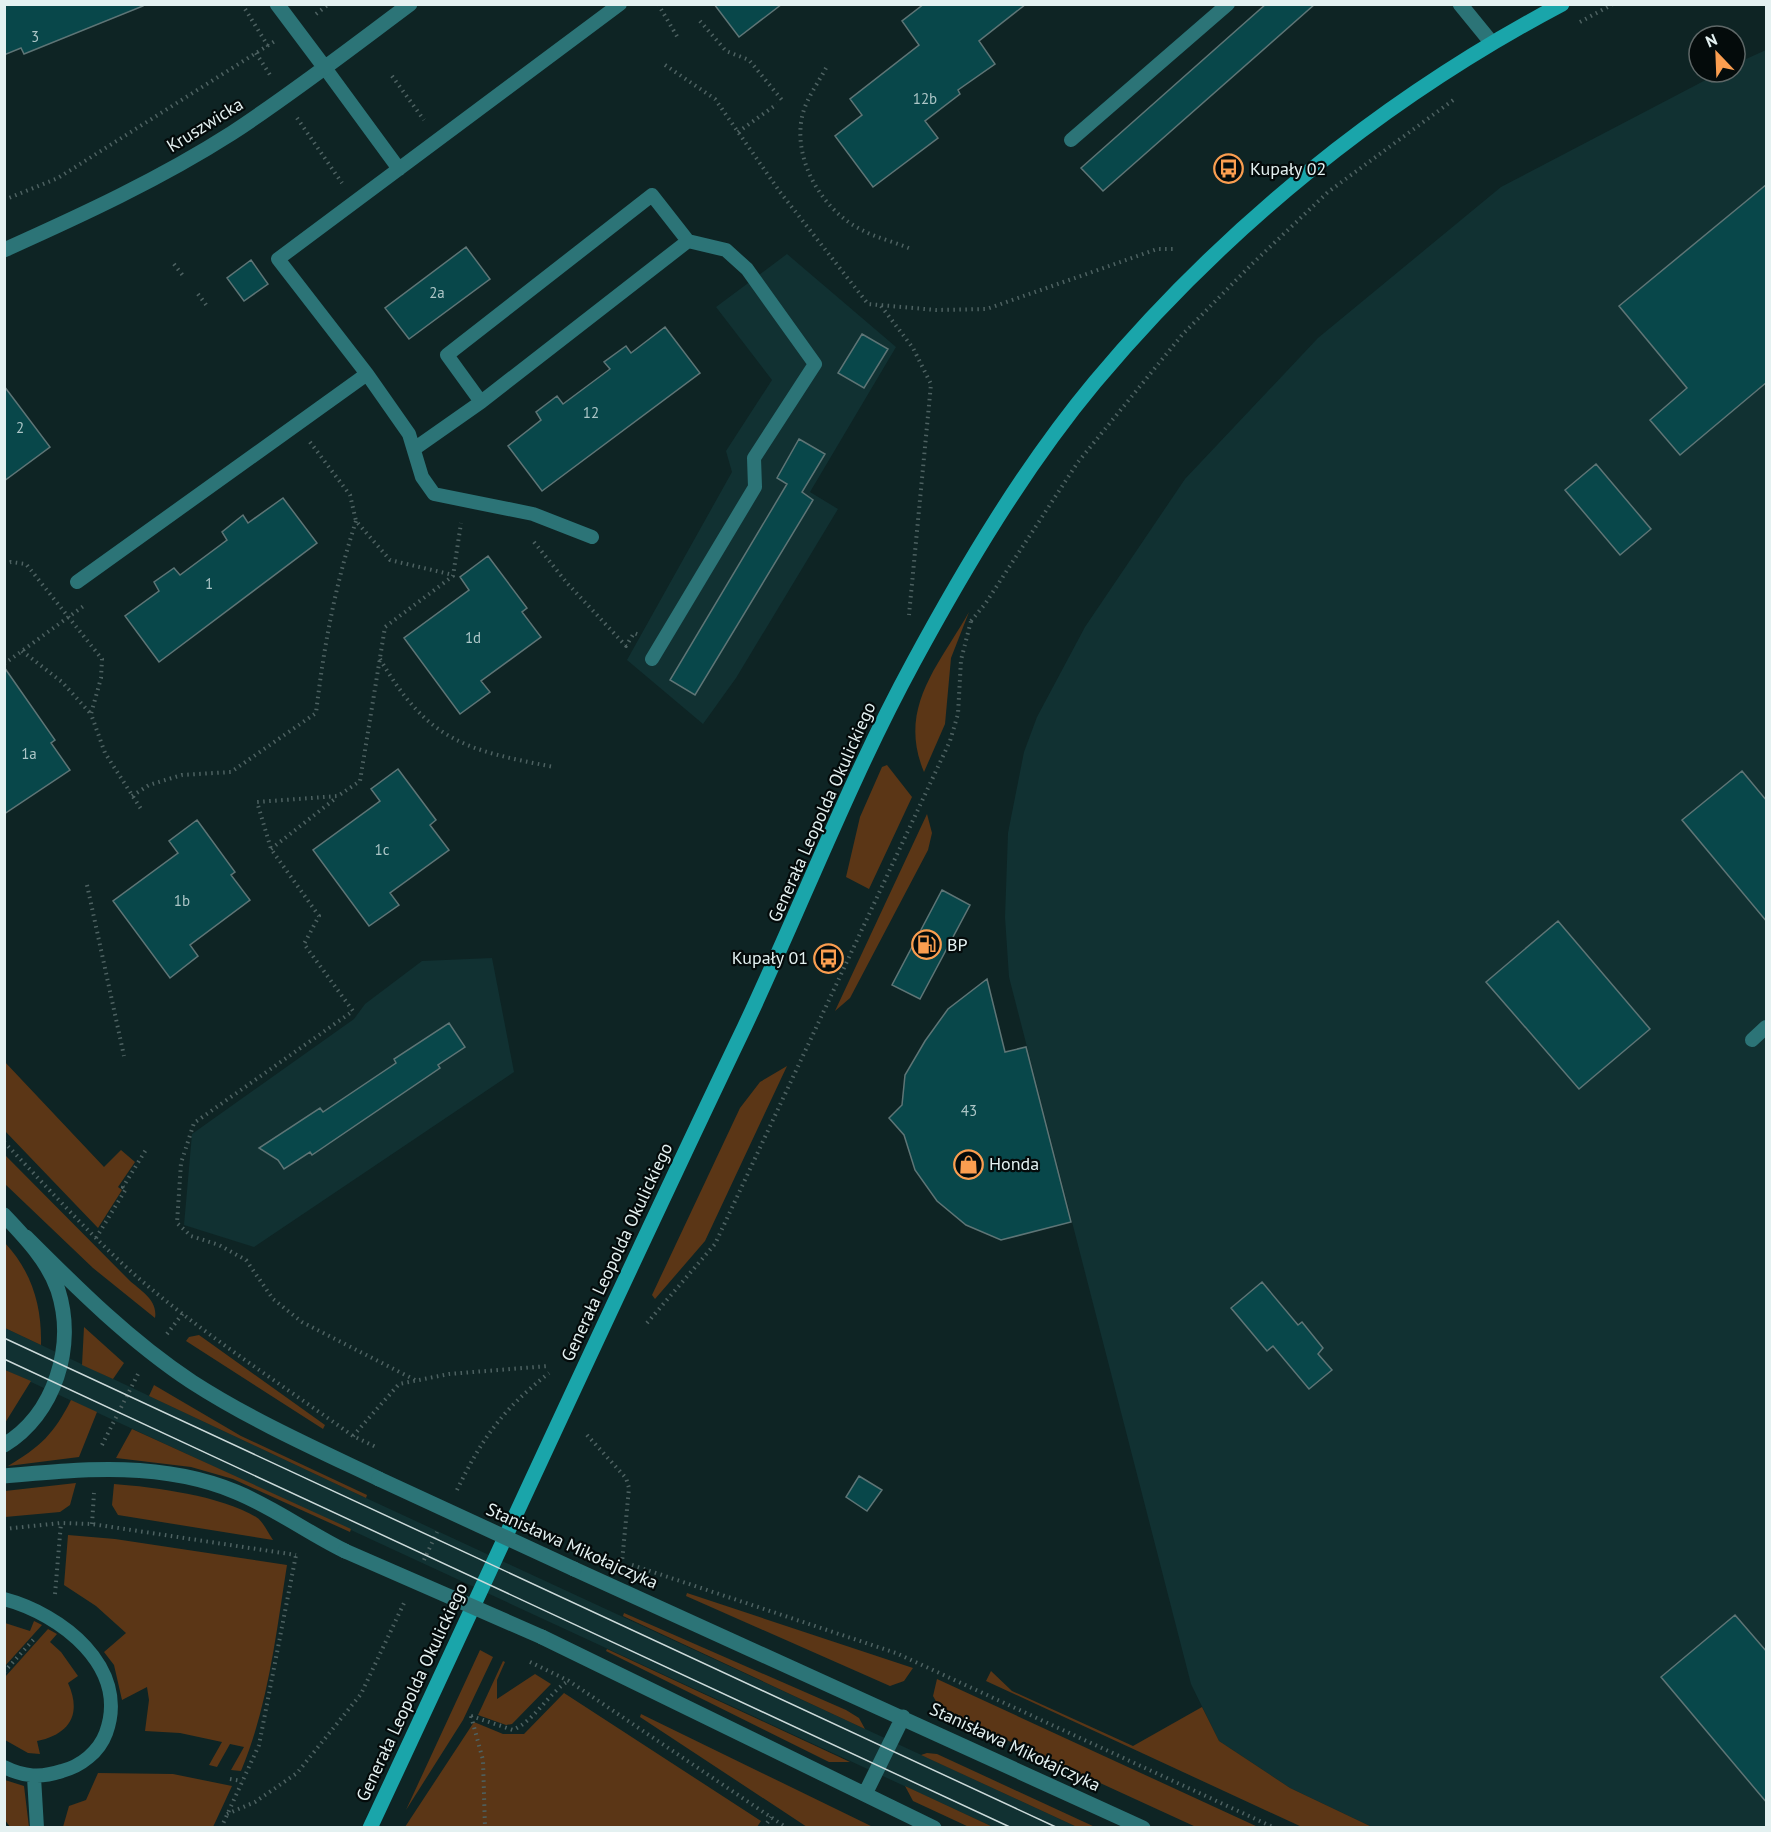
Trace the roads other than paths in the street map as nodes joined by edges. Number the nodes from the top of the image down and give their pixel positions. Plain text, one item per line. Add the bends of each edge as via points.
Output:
1 (277, 4) edge
2 (410, 4) edge
3 (620, 4) edge
4 (1228, 4) edge
5 (1460, 4) edge
6 (1562, 4) edge
7 (1491, 42) junction
8 (325, 68) junction
9 (1071, 140) dead end
10 (399, 168) junction
11 (688, 241) junction
12 (4, 250) edge
13 (367, 374) junction
14 (481, 402) junction
15 (414, 449) junction
16 (592, 537) dead end
17 (77, 582) road end
18 (652, 659) dead end
19 (1767, 1027) edge
20 (1752, 1040) dead end
21 (4, 1215) edge
22 (26, 1237) junction
23 (4, 1445) edge
24 (4, 1476) edge
25 (4, 1599) edge
26 (903, 1717) junction
27 (4, 1767) edge
28 (34, 1777) junction
29 (865, 1794) junction
30 (37, 1827) edge
31 (370, 1827) edge
32 (934, 1827) edge
33 (1143, 1827) edge

1 - 8 street
2 - 8 street, Kruszwicka
3 - 10 lane
4 - 9 lane
5 - 7 street
6 - 7 main road, Generała Leopolda Okulickiego
7 - 31 main road, Generała Leopolda Okulickiego via 1307,173 1185,284 1094,383 1049,443 960,581 913,663 839,812 789,933
8 - 10 lane
8 - 12 street, Kruszwicka via 239,128 174,167
10 - 13 lane via 278,259
11 - 14 lane
11 - 14 lane via 652,195 447,355
11 - 18 lane via 726,250 747,269 815,364 754,458 755,487
13 - 15 lane via 409,434
13 - 17 lane
14 - 15 lane
15 - 16 lane via 422,477 434,494 533,514
19 - 20 lane
21 - 22 street
22 - 23 street via 57,1289 64,1341 54,1383 40,1413 28,1428
22 - 26 street, Stanisława Mikołajczyka, bridge via 131,1337 189,1380 272,1427
24 - 29 street, bridge via 96,1469 184,1476 235,1492 282,1513 345,1551 542,1637
25 - 28 lane via 37,1610 70,1630 93,1657 109,1688 108,1728 94,1752 70,1769
26 - 29 street
26 - 33 street, Stanisława Mikołajczyka
27 - 28 lane
28 - 30 lane
29 - 32 street

